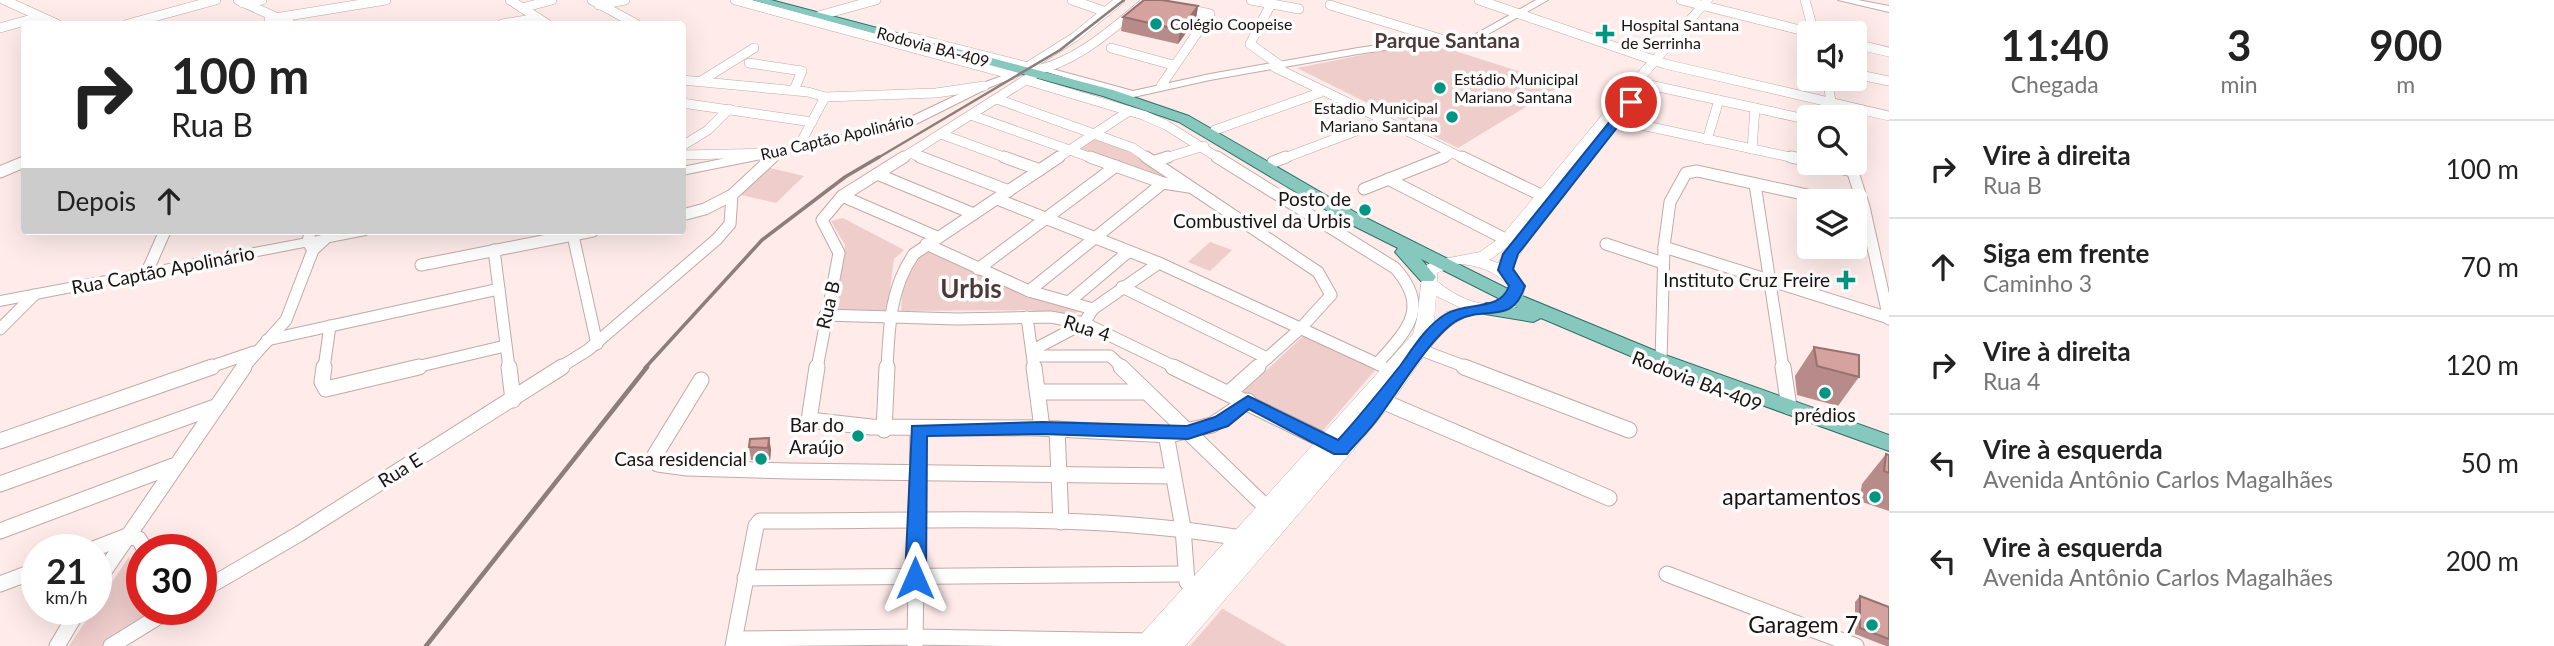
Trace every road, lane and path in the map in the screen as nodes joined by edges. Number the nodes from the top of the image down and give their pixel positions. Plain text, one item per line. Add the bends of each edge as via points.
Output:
1 (4, 0) edge
2 (216, 0) edge
3 (262, 0) edge
4 (368, 0) edge
5 (386, 0) edge
6 (510, 0) edge
7 (552, 0) edge
8 (625, 0) edge
9 (735, 0) edge
10 (758, 0) edge
11 (876, 0) edge
12 (1072, 0) edge
13 (1120, 0) edge
14 (1251, 0) edge
15 (1479, 0) edge
16 (1526, 0) edge
17 (1543, 0) edge
18 (1681, 0) edge
19 (1805, 0) edge
20 (1843, 0) edge
21 (241, 1) edge
22 (1147, 1) edge
23 (596, 2) edge
24 (1709, 3) edge
25 (1871, 3) edge
26 (1158, 4) edge
27 (1271, 4) junction
28 (1331, 5) dead end
29 (1171, 6) edge
30 (523, 8) junction
31 (799, 8) dead end
32 (1299, 9) dead end
33 (1889, 9) edge
34 (1509, 10) junction
35 (1106, 12) junction
36 (1522, 14) junction
37 (822, 15) junction
38 (40, 17) junction
39 (272, 17) edge
40 (1889, 17) edge
41 (538, 18) junction
42 (25, 21) edge
43 (50, 21) edge
44 (139, 21) edge
45 (520, 21) edge
46 (542, 21) edge
47 (631, 21) edge
48 (1810, 21) edge
49 (21, 22) edge
50 (0, 28) edge
51 (1797, 28) edge
52 (1446, 41) junction
53 (1867, 47) edge
54 (754, 48) dead end
55 (1111, 48) dead end
56 (1889, 52) edge
57 (749, 63) dead end
58 (1661, 63) junction
59 (1173, 65) junction
60 (1273, 67) junction
61 (1028, 72) junction
62 (1867, 76) edge
63 (1213, 78) junction
64 (686, 80) edge
65 (1889, 80) edge
66 (701, 81) junction
67 (1640, 83) junction
68 (984, 86) junction
69 (1161, 86) junction
70 (794, 90) junction
71 (1830, 91) edge
72 (1320, 93) junction
73 (825, 97) junction
74 (998, 99) junction
75 (1719, 100) junction
76 (1132, 103) junction
77 (686, 104) edge
78 (1834, 105) joint
79 (1755, 108) junction
80 (729, 109) junction
81 (1867, 112) edge
82 (971, 116) junction
83 (1889, 116) edge
84 (1797, 117) edge
85 (1613, 119) junction
86 (812, 122) junction
87 (1380, 122) junction
88 (1215, 130) dead end
89 (1099, 133) junction
90 (941, 134) junction
91 (1707, 140) junction
92 (686, 144) edge
93 (799, 146) junction
94 (1203, 146) junction
95 (1070, 149) junction
96 (1752, 149) junction
97 (774, 153) junction
98 (910, 153) junction
99 (686, 155) edge
100 (1450, 155) junction
101 (1797, 158) edge
102 (1155, 161) junction
103 (1273, 162) dead end
104 (21, 163) edge
105 (1116, 166) junction
106 (686, 170) edge
107 (1040, 170) junction
108 (0, 173) edge
109 (877, 174) junction
110 (1388, 179) junction
111 (1163, 183) junction
112 (1755, 184) junction
113 (1196, 189) junction
114 (1364, 189) dead end
115 (1009, 191) junction
116 (1797, 193) edge
117 (733, 195) junction
118 (842, 196) junction
119 (997, 199) junction
120 (1544, 199) junction
121 (686, 214) edge
122 (974, 214) junction
123 (1045, 218) junction
124 (162, 235) edge
125 (327, 235) edge
126 (564, 235) edge
127 (573, 235) edge
128 (1867, 236) edge
129 (937, 237) junction
130 (1096, 239) junction
131 (1507, 240) junction
132 (310, 241) edge
133 (926, 244) junction
134 (1606, 244) dead end
135 (1400, 245) junction
136 (1664, 247) junction
137 (494, 250) junction
138 (1128, 252) junction
139 (1461, 259) junction
140 (1159, 263) junction
141 (1663, 263) junction
142 (421, 265) dead end
143 (978, 269) junction
144 (1432, 273) junction
145 (146, 274) junction
146 (1768, 280) junction
147 (1122, 288) junction
148 (499, 289) junction
149 (1029, 291) junction
150 (1513, 292) junction
151 (34, 295) junction
152 (0, 301) edge
153 (1070, 301) junction
154 (1093, 309) junction
155 (1482, 309) junction
156 (1538, 314) junction
157 (824, 316) junction
158 (1027, 317) junction
159 (890, 318) junction
160 (1889, 319) edge
161 (1084, 323) junction
162 (330, 326) junction
163 (1301, 328) junction
164 (0, 329) edge
165 (267, 340) junction
166 (597, 344) junction
167 (505, 346) junction
168 (1421, 350) junction
169 (255, 352) junction
170 (1033, 353) junction
171 (1267, 358) junction
172 (1661, 360) junction
173 (1384, 367) junction
174 (701, 380) dead end
175 (1038, 392) junction
176 (1146, 392) junction
177 (1229, 393) junction
178 (513, 400) junction
179 (1248, 401) junction
180 (1382, 401) junction
181 (215, 407) junction
182 (1789, 407) junction
183 (1049, 428) junction
184 (884, 430) junction
185 (918, 430) junction
186 (1629, 430) dead end
187 (1188, 433) junction
188 (1166, 434) junction
189 (0, 440) edge
190 (1889, 443) edge
191 (1333, 445) junction
192 (1889, 452) edge
193 (173, 466) junction
194 (790, 471) joint
195 (916, 472) junction
196 (1060, 477) junction
197 (1172, 477) junction
198 (0, 484) edge
199 (1609, 498) dead end
200 (1266, 508) junction
201 (758, 522) joint
202 (915, 522) junction
203 (1060, 522) junction
204 (1183, 528) junction
205 (0, 531) edge
206 (128, 534) edge
207 (126, 538) edge
208 (1241, 538) junction
209 (112, 559) edge
210 (1185, 574) junction
211 (1667, 574) dead end
212 (21, 576) edge
213 (745, 578) junction
214 (915, 578) junction
215 (217, 581) edge
216 (0, 584) edge
217 (1190, 596) junction
218 (69, 625) edge
219 (143, 625) edge
220 (915, 641) edge
221 (734, 642) edge
222 (1156, 644) edge
223 (57, 646) edge
224 (111, 646) edge
225 (1856, 646) edge

1 - 38 street
2 - 44 street
3 - 21 street
4 - 39 street
5 - 39 street
6 - 30 street
7 - 30 street
8 - 23 street
9 - 61 street
10 - 37 main road, Rodovia BA-409
11 - 37 street
12 - 35 street
13 - 35 street
14 - 27 street
15 - 34 street
16 - 34 street
17 - 36 street
18 - 24 street
19 - 48 street
20 - 25 street
21 - 39 street
22 - 26 street
22 - 61 street via 1111,30
23 - 47 street
24 - 51 street
24 - 58 main road
25 - 33 street
25 - 40 street
27 - 32 street
27 - 60 street via 1250,44
28 - 52 street
29 - 59 street via 1210,13
30 - 41 street
31 - 37 street
34 - 36 street
34 - 52 street
35 - 61 street
36 - 52 street via 1472,41
36 - 58 street
37 - 61 main road, Rodovia BA-409
38 - 42 street
38 - 43 street
41 - 45 street
41 - 46 street
49 - 50 street
52 - 60 street via 1420,41
53 - 56 street
54 - 66 street
55 - 59 street
57 - 70 street via 802,71
58 - 67 main road
58 - 78 street
59 - 69 street
60 - 63 street
60 - 72 street
60 - 120 street
61 - 68 street, Rua Captão Apolinário
61 - 74 street, Rua B
61 - 76 main road, Rodovia BA-409
61 - 76 street
61 - 76 street
62 - 65 street
63 - 69 street
63 - 76 street
64 - 66 street
66 - 70 street
67 - 75 street
67 - 85 main road
68 - 73 street via 936,93
68 - 93 street, Rua Captão Apolinário via 900,127
69 - 76 street
70 - 73 street
71 - 78 street
72 - 87 street
72 - 88 street
73 - 86 street
74 - 82 street, Rua B
74 - 89 street
75 - 79 street
75 - 91 street
76 - 89 street
76 - 89 street
76 - 94 street
76 - 135 main road, Rodovia BA-409 via 1216,135
77 - 80 street
79 - 84 street
79 - 96 street
80 - 86 street
80 - 92 street
81 - 83 street
82 - 90 street, Rua B
82 - 95 street
85 - 91 street
85 - 120 main road
86 - 93 street
87 - 100 street
87 - 103 street
89 - 95 street
89 - 102 street
90 - 98 street, Rua B
90 - 107 street
91 - 96 street
93 - 97 street, Rua Captão Apolinário
94 - 102 street
94 - 173 street via 1395,268 1409,283 1415,294 1412,322
95 - 105 street
95 - 107 street
96 - 101 street
97 - 99 street
97 - 106 street, Rua Captão Apolinário
97 - 117 street
98 - 109 street, Rua B
98 - 115 street
100 - 110 street
100 - 120 street
102 - 113 street
104 - 108 street
105 - 111 street
105 - 123 street
107 - 115 street
109 - 118 street, Rua B
109 - 122 street
110 - 114 street
110 - 131 street
111 - 113 street
111 - 130 street
112 - 116 street
112 - 136 street via 1686,173 1670,202
112 - 146 street
113 - 163 street via 1327,282 1331,295
115 - 119 street
117 - 121 street
117 - 166 street, Rua E via 730,224 717,239
118 - 129 street
118 - 157 street, Rua B via 822,220 839,253
119 - 122 street
119 - 123 street
120 - 131 main road
120 - 150 main road via 1511,254 1506,270
122 - 129 street
123 - 130 street
123 - 143 street
124 - 145 street
125 - 132 street, Rua Captão Apolinário
126 - 137 street
127 - 166 street
128 - 160 street
129 - 133 street
130 - 138 street
130 - 149 street
131 - 139 main road via 1485,256
132 - 145 street, Rua Captão Apolinário
132 - 165 street via 286,320
133 - 143 street
133 - 159 street via 901,273
134 - 141 street
135 - 139 main road
135 - 144 main road
136 - 141 street
136 - 146 street
137 - 142 street
137 - 148 street
138 - 140 street
138 - 153 street
139 - 144 main road
139 - 150 main road via 1492,266
140 - 147 street
140 - 163 street
141 - 172 street
143 - 149 street
144 - 150 main road, Rodovia BA-409
144 - 155 main road via 1454,301
144 - 173 main road via 1421,336
145 - 151 street, Rua Captão Apolinário
146 - 160 street
146 - 182 street
147 - 154 street
147 - 171 street
148 - 162 street
148 - 167 street
149 - 153 street
150 - 155 main road via 1501,308
150 - 156 main road, Rodovia BA-409
151 - 152 street, Rua Captão Apolinário
151 - 164 street
153 - 154 street
154 - 161 street
155 - 156 main road
155 - 168 main road via 1452,317
156 - 172 main road, Rodovia BA-409
156 - 192 main road, Rodovia BA-409 via 1663,368
157 - 159 street, Rua 4
157 - 184 street, Rua B via 808,420
158 - 159 street, Rua 4
158 - 161 street, Rua 4
158 - 170 street
159 - 184 street
161 - 170 street
161 - 177 street, Rua 4
162 - 165 street
162 - 167 street via 322,382 326,389
163 - 171 street
163 - 173 street
165 - 169 street
166 - 178 street, Rua E
167 - 178 street
168 - 180 main road
168 - 186 street
169 - 181 street
169 - 189 street
170 - 175 street
170 - 176 street via 1110,356
171 - 177 street
172 - 182 main road, Rodovia BA-409
173 - 191 main road
174 - 194 street via 655,455 658,464
175 - 176 street
175 - 183 street
176 - 187 street
177 - 179 street, Rua 4
178 - 215 street, Rua E
179 - 187 street, Rua B via 1221,422
179 - 191 street, Rua 4
180 - 191 main road
180 - 199 street
181 - 193 street
181 - 198 street
182 - 190 main road, Rodovia BA-409
183 - 185 street, Rua B
183 - 188 street, Rua B
183 - 196 street
184 - 185 street, Rua B
185 - 195 street
187 - 188 street, Rua B
187 - 200 street
188 - 197 street
191 - 200 main road
191 - 222 main road
193 - 205 street
193 - 206 street
194 - 195 street
195 - 196 street
195 - 202 street
196 - 197 street
196 - 203 street
197 - 204 street
200 - 208 main road
201 - 202 street
201 - 213 street
202 - 203 street
202 - 214 street
203 - 204 street
204 - 208 street
204 - 210 street
207 - 209 street
208 - 217 main road
210 - 214 street
210 - 217 street
211 - 225 street
212 - 216 street
213 - 214 street
213 - 221 street
214 - 220 street
217 - 222 main road
218 - 223 street
219 - 224 street
220 - 221 street
220 - 222 street

